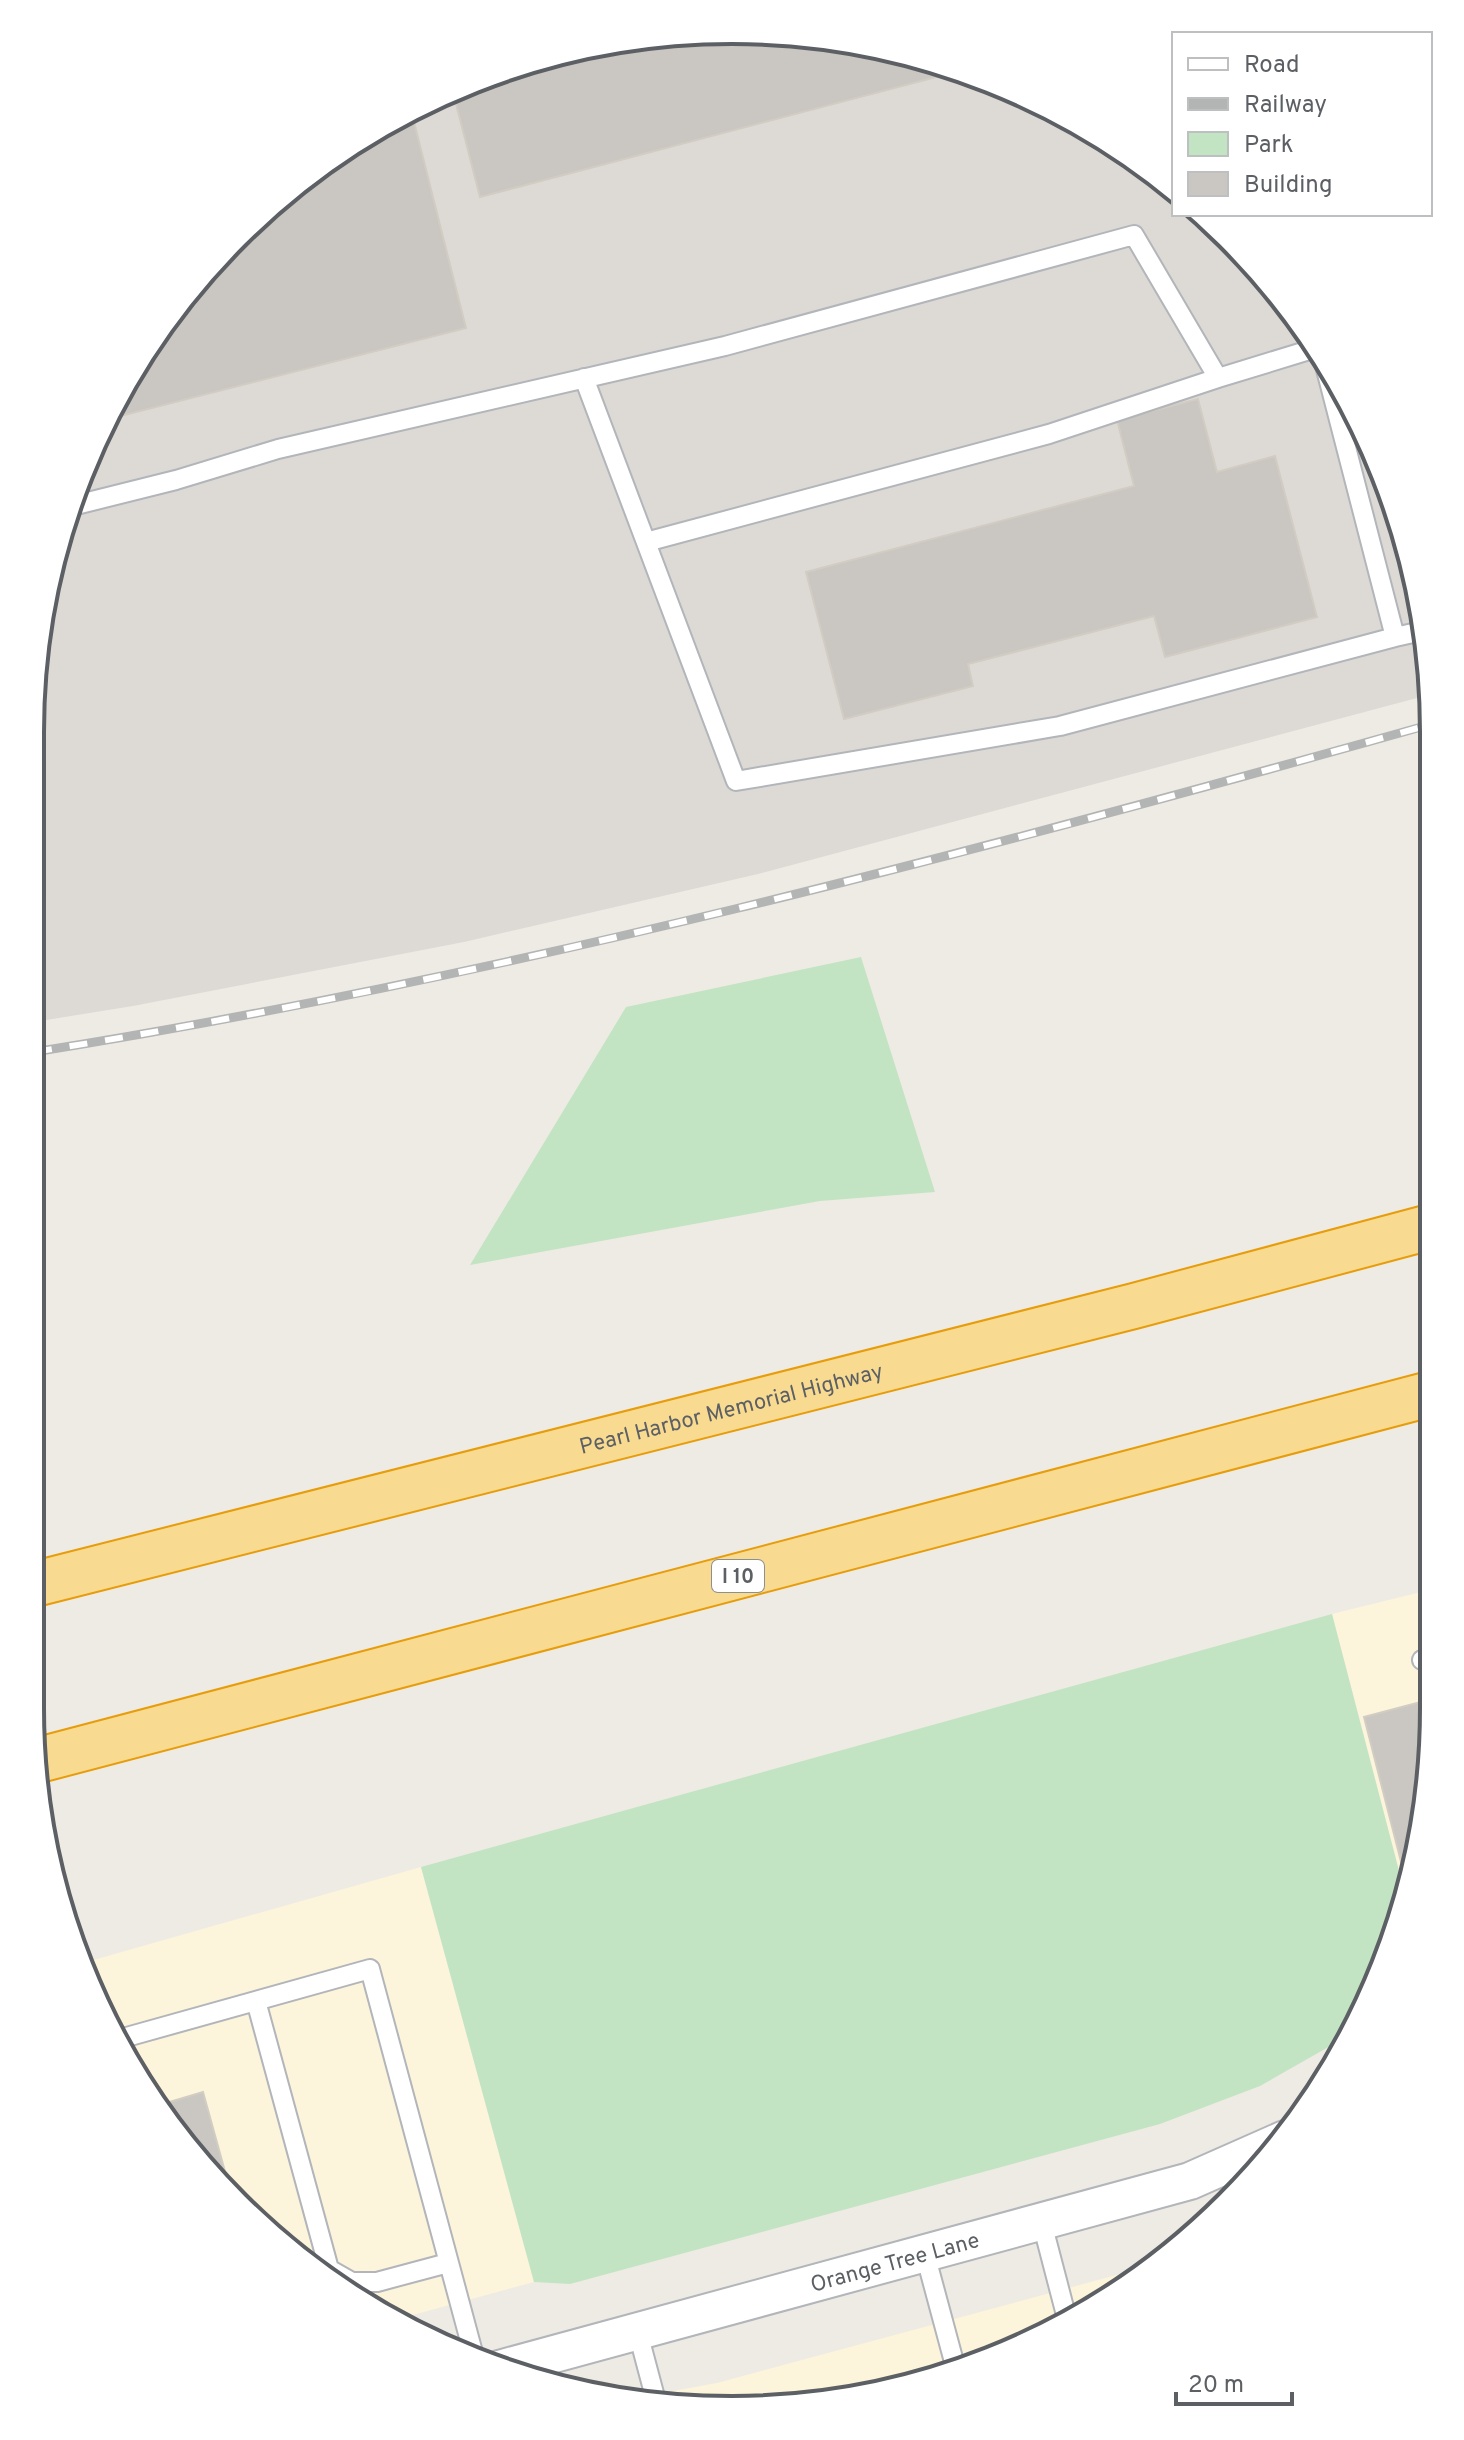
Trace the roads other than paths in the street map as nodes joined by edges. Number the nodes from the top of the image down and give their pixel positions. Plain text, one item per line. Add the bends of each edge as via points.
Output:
1 (1305, 351) edge
2 (584, 378) junction
3 (1218, 378) junction
4 (1333, 398) edge
5 (84, 503) edge
6 (646, 542) junction
7 (1413, 633) edge
8 (1395, 637) junction
9 (1420, 1210) edge
10 (1420, 1230) edge
11 (1134, 1306) junction
12 (1420, 1397) edge
13 (44, 1582) edge
14 (46, 1758) edge
15 (256, 2001) junction
16 (128, 2037) edge
17 (1258, 2151) edge
18 (1042, 2223) junction
19 (925, 2254) junction
20 (448, 2263) junction
21 (328, 2264) edge
22 (353, 2282) edge
23 (1065, 2310) edge
24 (638, 2333) junction
25 (471, 2345) edge
26 (953, 2359) edge
27 (523, 2363) edge
28 (653, 2391) edge

1 - 3 lane
2 - 3 lane via 725,346 1134,235
2 - 5 lane via 278,449
2 - 6 lane
3 - 6 lane via 1049,434
4 - 8 lane
6 - 8 lane via 736,781 1060,726
7 - 8 lane
9 - 11 highway
10 - 11 highway, Pearl Harbor Memorial Highway
11 - 13 highway, Pearl Harbor Memorial Highway
12 - 14 highway, I 10
15 - 16 lane
15 - 20 lane via 370,1969
15 - 21 lane
17 - 18 street, Orange Tree Lane via 1190,2181
18 - 19 street, Orange Tree Lane
18 - 23 lane
19 - 24 street, Orange Tree Lane
19 - 26 lane
20 - 22 lane via 377,2282
20 - 25 lane
24 - 27 street, Orange Tree Lane
24 - 28 lane

